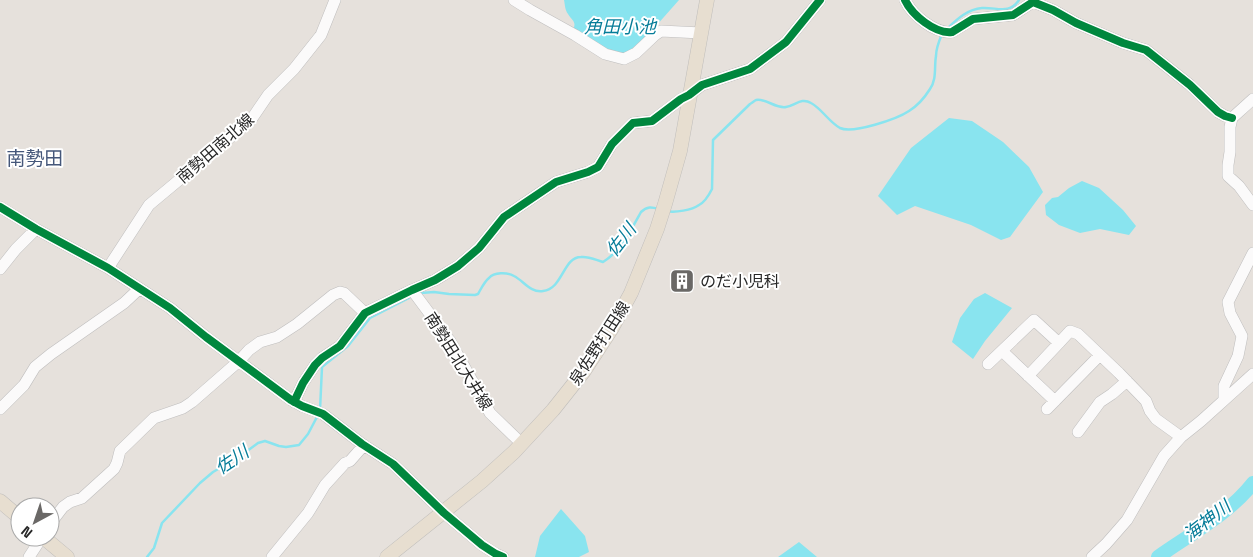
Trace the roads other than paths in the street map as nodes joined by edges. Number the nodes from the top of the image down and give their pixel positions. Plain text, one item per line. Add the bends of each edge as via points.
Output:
1 (335, 0) edge
2 (514, 0) edge
3 (707, 0) edge
4 (820, 0) edge
5 (905, 0) edge
6 (701, 33) junction
7 (690, 95) junction
8 (1253, 99) edge
9 (1232, 118) junction
10 (1253, 205) edge
11 (0, 207) edge
12 (36, 229) junction
13 (1253, 253) edge
14 (108, 268) junction
15 (0, 269) edge
16 (139, 289) junction
17 (415, 294) junction
18 (365, 313) junction
19 (1059, 343) junction
20 (1002, 352) junction
21 (1100, 355) junction
22 (239, 361) junction
23 (988, 364) dead end
24 (1253, 374) edge
25 (1028, 376) junction
26 (1127, 381) junction
27 (1224, 400) junction
28 (294, 402) junction
29 (0, 409) edge
30 (1078, 432) dead end
31 (1180, 437) junction
32 (522, 444) junction
33 (364, 445) junction
34 (0, 501) edge
35 (10, 510) edge
36 (60, 511) edge
37 (443, 511) junction
38 (54, 547) edge
39 (67, 557) edge
40 (272, 557) edge
41 (387, 557) edge
42 (503, 557) edge
43 (1092, 557) edge

1 - 14 street, 南勢田南北線 via 321,35 268,95 251,120 149,206
2 - 6 street via 606,54 624,59 661,31
3 - 6 main road, 泉佐野打田線
4 - 7 street via 786,42 750,70 702,85
5 - 9 street via 913,12 932,28 952,32 973,19 1013,15 1033,2 1123,43 1146,50 1218,112
6 - 7 main road, 泉佐野打田線
7 - 17 street via 652,121 633,123 612,144 598,167 556,182 504,217 479,248
7 - 32 main road, 泉佐野打田線 via 680,151 663,210 631,293 584,370
8 - 9 street
9 - 10 street via 1228,176
11 - 12 street
12 - 14 street
12 - 15 street
13 - 27 street via 1228,302 1242,336 1238,356 1224,386
14 - 16 street
16 - 22 street via 170,308
16 - 29 street via 51,354
17 - 18 street
17 - 32 street, 南勢田北大井線 via 450,341 490,413
18 - 22 street via 344,293 332,295 297,324 277,337 260,342
18 - 28 street via 340,346 315,365
19 - 20 street via 1034,320
19 - 21 street via 1070,331 1078,334
19 - 25 street
20 - 23 street
20 - 25 street
21 - 25 street via 1051,405
21 - 26 street
22 - 28 street
22 - 36 street via 192,402 154,418 120,450 114,469 82,498 70,502
24 - 27 street
26 - 30 street via 1100,402
26 - 31 street via 1146,401 1156,419
27 - 31 street
28 - 33 street via 319,413
31 - 43 street via 1164,456 1127,520
32 - 37 main road, 泉佐野打田線
33 - 37 street via 393,464
33 - 40 street via 325,484 308,513
34 - 35 main road
37 - 41 main road, 泉佐野打田線
37 - 42 street via 482,545
38 - 39 main road

